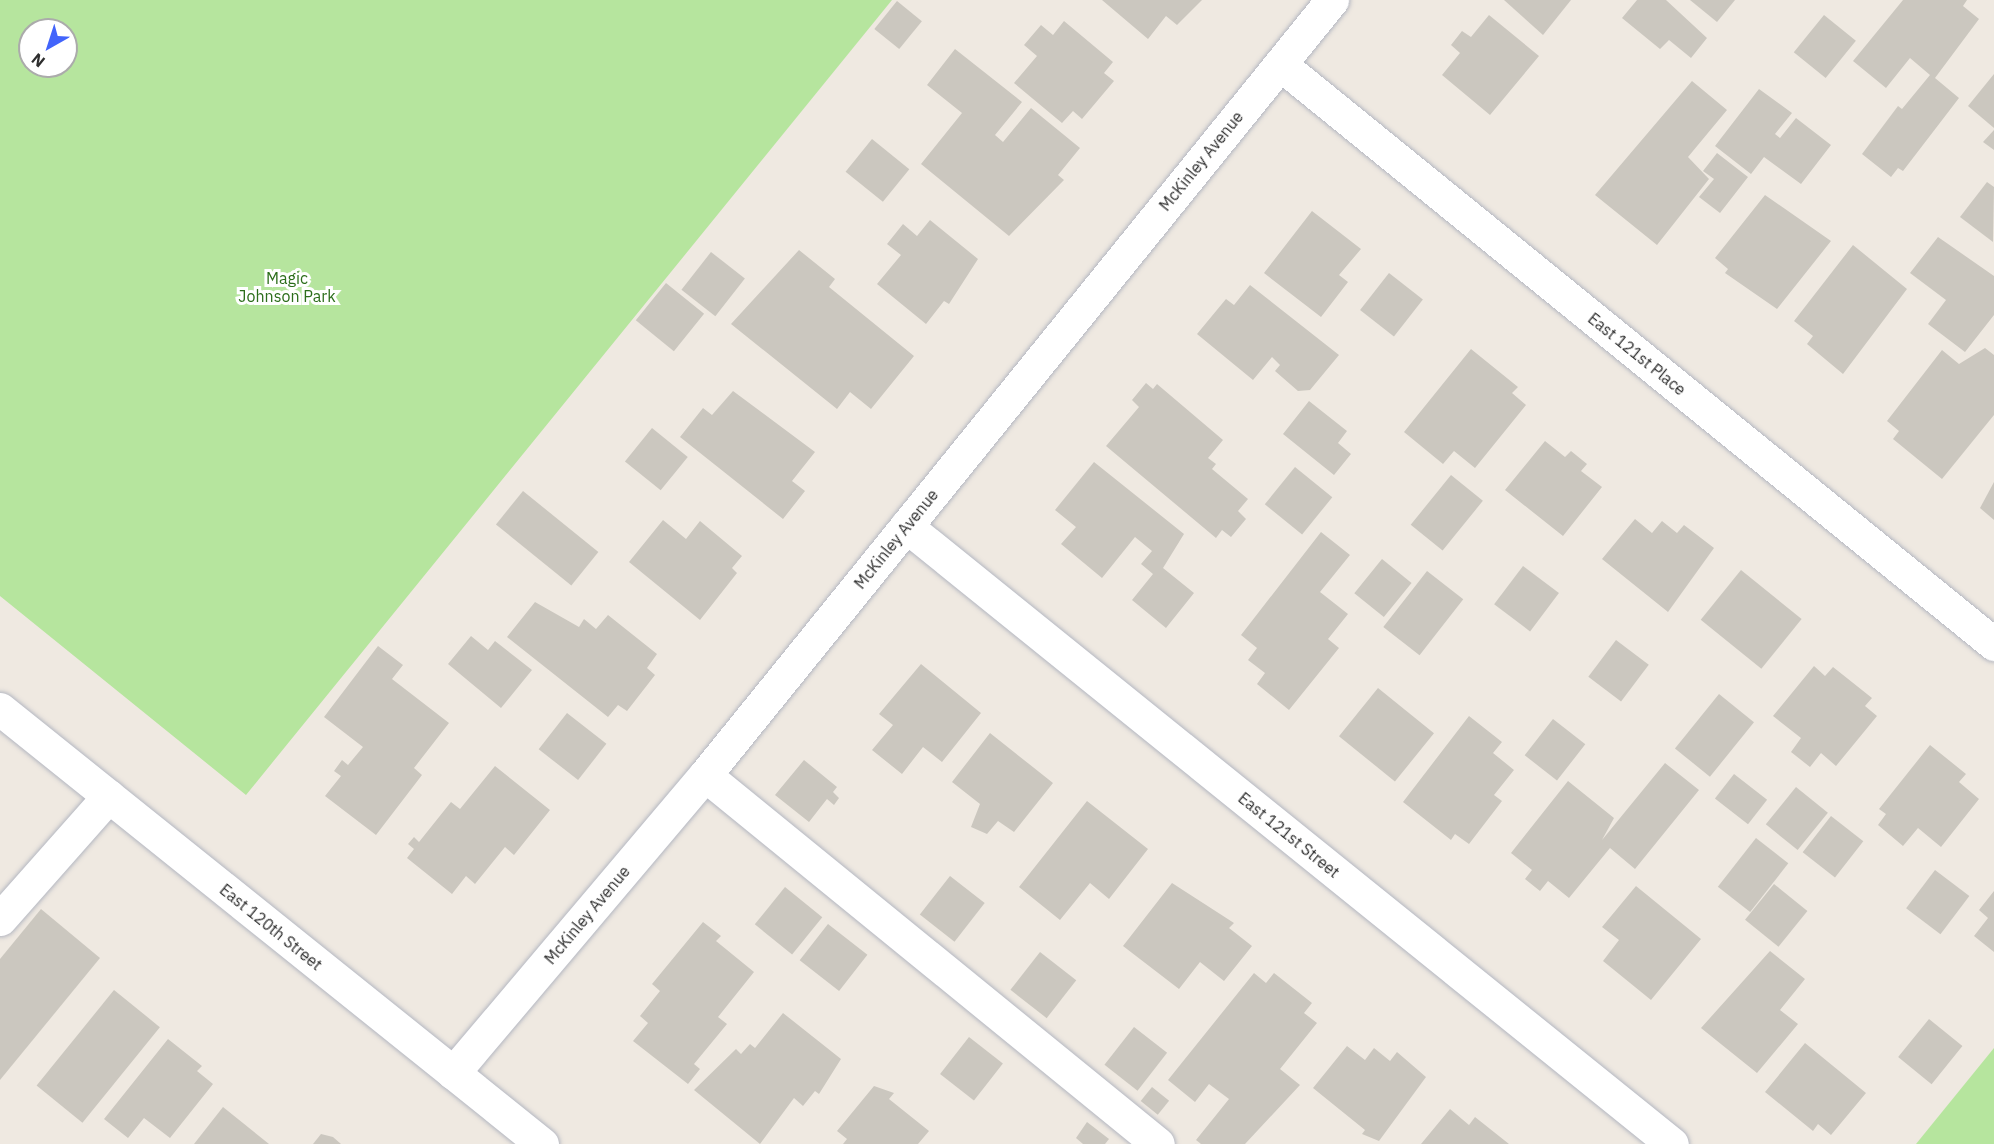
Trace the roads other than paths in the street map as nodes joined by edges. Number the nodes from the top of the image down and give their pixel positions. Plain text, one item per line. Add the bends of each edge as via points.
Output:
1 (1332, 0) edge
2 (1280, 64) junction
3 (906, 525) junction
4 (1994, 644) edge
5 (0, 710) edge
6 (705, 775) junction
7 (109, 796) junction
8 (0, 919) edge
9 (453, 1073) junction
10 (542, 1144) edge
11 (1158, 1144) edge
12 (1672, 1144) edge

1 - 2 street, McKinley Avenue
2 - 3 street, McKinley Avenue
2 - 4 street, East 121st Place
3 - 6 street, McKinley Avenue
3 - 12 street, East 121st Street
5 - 7 street, East 120th Street
6 - 9 street, McKinley Avenue
6 - 11 street
7 - 8 street
7 - 9 street, East 120th Street
9 - 10 street, East 120th Street

